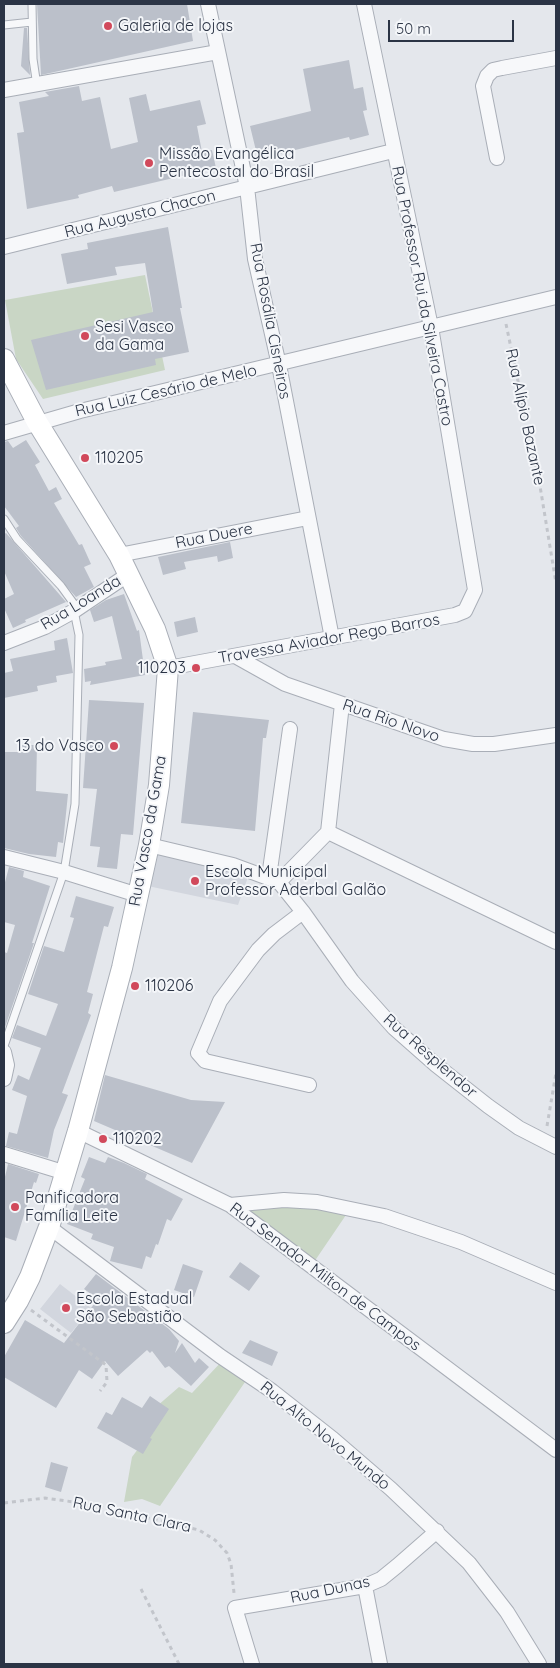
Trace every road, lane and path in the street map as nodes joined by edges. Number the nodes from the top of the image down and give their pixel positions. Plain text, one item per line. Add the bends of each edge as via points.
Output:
1 (32, 4) edge
2 (208, 4) edge
3 (364, 4) edge
4 (32, 22) junction
5 (4, 25) edge
6 (218, 52) junction
7 (556, 58) edge
8 (37, 86) junction
9 (4, 90) edge
10 (393, 151) junction
11 (498, 158) dead end
12 (246, 187) junction
13 (4, 247) edge
14 (556, 297) edge
15 (503, 310) junction
16 (431, 327) junction
17 (4, 359) edge
18 (279, 365) junction
19 (37, 422) junction
20 (4, 433) edge
21 (4, 518) edge
22 (308, 518) junction
23 (120, 555) junction
24 (129, 574) junction
25 (556, 583) edge
26 (475, 590) joint
27 (76, 609) junction
28 (332, 638) junction
29 (4, 643) edge
30 (235, 656) junction
31 (168, 668) junction
32 (342, 704) junction
33 (290, 729) dead end
34 (556, 735) edge
35 (328, 832) junction
36 (149, 845) junction
37 (4, 857) edge
38 (64, 872) junction
39 (274, 879) junction
40 (138, 895) junction
41 (303, 912) junction
42 (556, 942) edge
43 (4, 1046) edge
44 (4, 1052) edge
45 (556, 1073) edge
46 (4, 1079) edge
47 (309, 1085) dead end
48 (78, 1130) junction
49 (550, 1144) edge
50 (4, 1154) edge
51 (66, 1173) junction
52 (230, 1205) junction
53 (49, 1227) junction
54 (556, 1283) edge
55 (18, 1301) junction
56 (4, 1323) edge
57 (100, 1391) dead end
58 (556, 1450) edge
59 (4, 1503) edge
60 (437, 1531) junction
61 (365, 1586) junction
62 (141, 1589) dead end
63 (236, 1608) junction
64 (247, 1663) edge
65 (179, 1664) edge
66 (380, 1664) edge
67 (539, 1664) edge

1 - 4 lane
2 - 6 street, Rua Rosália Cisneiros
3 - 10 street, Rua Professor Rui da Silveira Castro
4 - 5 lane
4 - 8 lane
6 - 8 street
6 - 12 street, Rua Rosália Cisneiros
7 - 11 street via 493,70 487,76 483,86
8 - 9 street
10 - 12 street, Rua Augusto Chacon
10 - 16 street, Rua Professor Rui da Silveira Castro
12 - 13 street, Rua Augusto Chacon
12 - 18 street, Rua Rosália Cisneiros via 255,259
14 - 15 street, Rua Luiz Cesário de Melo
15 - 16 street, Rua Luiz Cesário de Melo
15 - 25 path, Rua Alípio Bazante via 526,415
16 - 18 street, Rua Luiz Cesário de Melo
16 - 26 street, Rua Professor Rui da Silveira Castro
17 - 19 main road, Rua Vasco da Gama
18 - 19 street, Rua Luiz Cesário de Melo
18 - 22 street, Rua Rosália Cisneiros
19 - 20 street, Rua Luiz Cesário de Melo
19 - 23 main road, Rua Vasco da Gama
21 - 27 lane via 17,539 61,586
22 - 23 street, Rua Duere
22 - 28 street, Rua Rosália Cisneiros
23 - 24 main road, Rua Vasco da Gama
24 - 27 street, Rua Loanda
24 - 31 main road, Rua Vasco da Gama via 155,629
26 - 28 street, Travessa Aviador Rego Barros via 465,611 455,615
27 - 29 street, Rua Loanda via 45,627
27 - 38 lane via 79,636 75,804
28 - 30 street, Travessa Aviador Rego Barros
30 - 31 street, Travessa Aviador Rego Barros
30 - 32 street, Rua Rio Novo via 285,684
31 - 36 main road, Rua Vasco da Gama via 165,731
32 - 34 street, Rua Rio Novo via 444,739 473,744 522,742
32 - 35 street
33 - 39 street
35 - 39 street
35 - 42 street
36 - 39 street via 233,865
36 - 40 main road, Rua Vasco da Gama
37 - 38 street
38 - 40 street
38 - 43 lane
39 - 41 street, Rua Resplendor
40 - 48 main road, Rua Vasco da Gama via 122,968
41 - 47 street via 258,950 220,1002 199,1047 199,1057 238,1070
41 - 49 street, Rua Resplendor via 352,981 394,1028 488,1106 519,1128
44 - 46 street via 7,1065
45 - 49 path
48 - 51 main road, Rua Vasco da Gama
48 - 52 street, Rua Senador Milton de Campos
50 - 51 street
51 - 53 main road, Rua Vasco da Gama
52 - 54 street via 284,1200 317,1202 384,1216 461,1242
52 - 58 street, Rua Senador Milton de Campos
53 - 55 main road, Rua Vasco da Gama
53 - 60 street, Rua Alto Novo Mundo via 334,1438
55 - 56 main road, Rua Vasco da Gama
55 - 57 path via 106,1365 107,1382
59 - 63 path, Rua Santa Clara via 45,1498 88,1504 199,1530 227,1553
60 - 61 street, Rua Dunas via 380,1579
60 - 67 street, Rua Alto Novo Mundo via 493,1592
61 - 63 street, Rua Dunas
61 - 66 street
62 - 65 path
63 - 64 street

